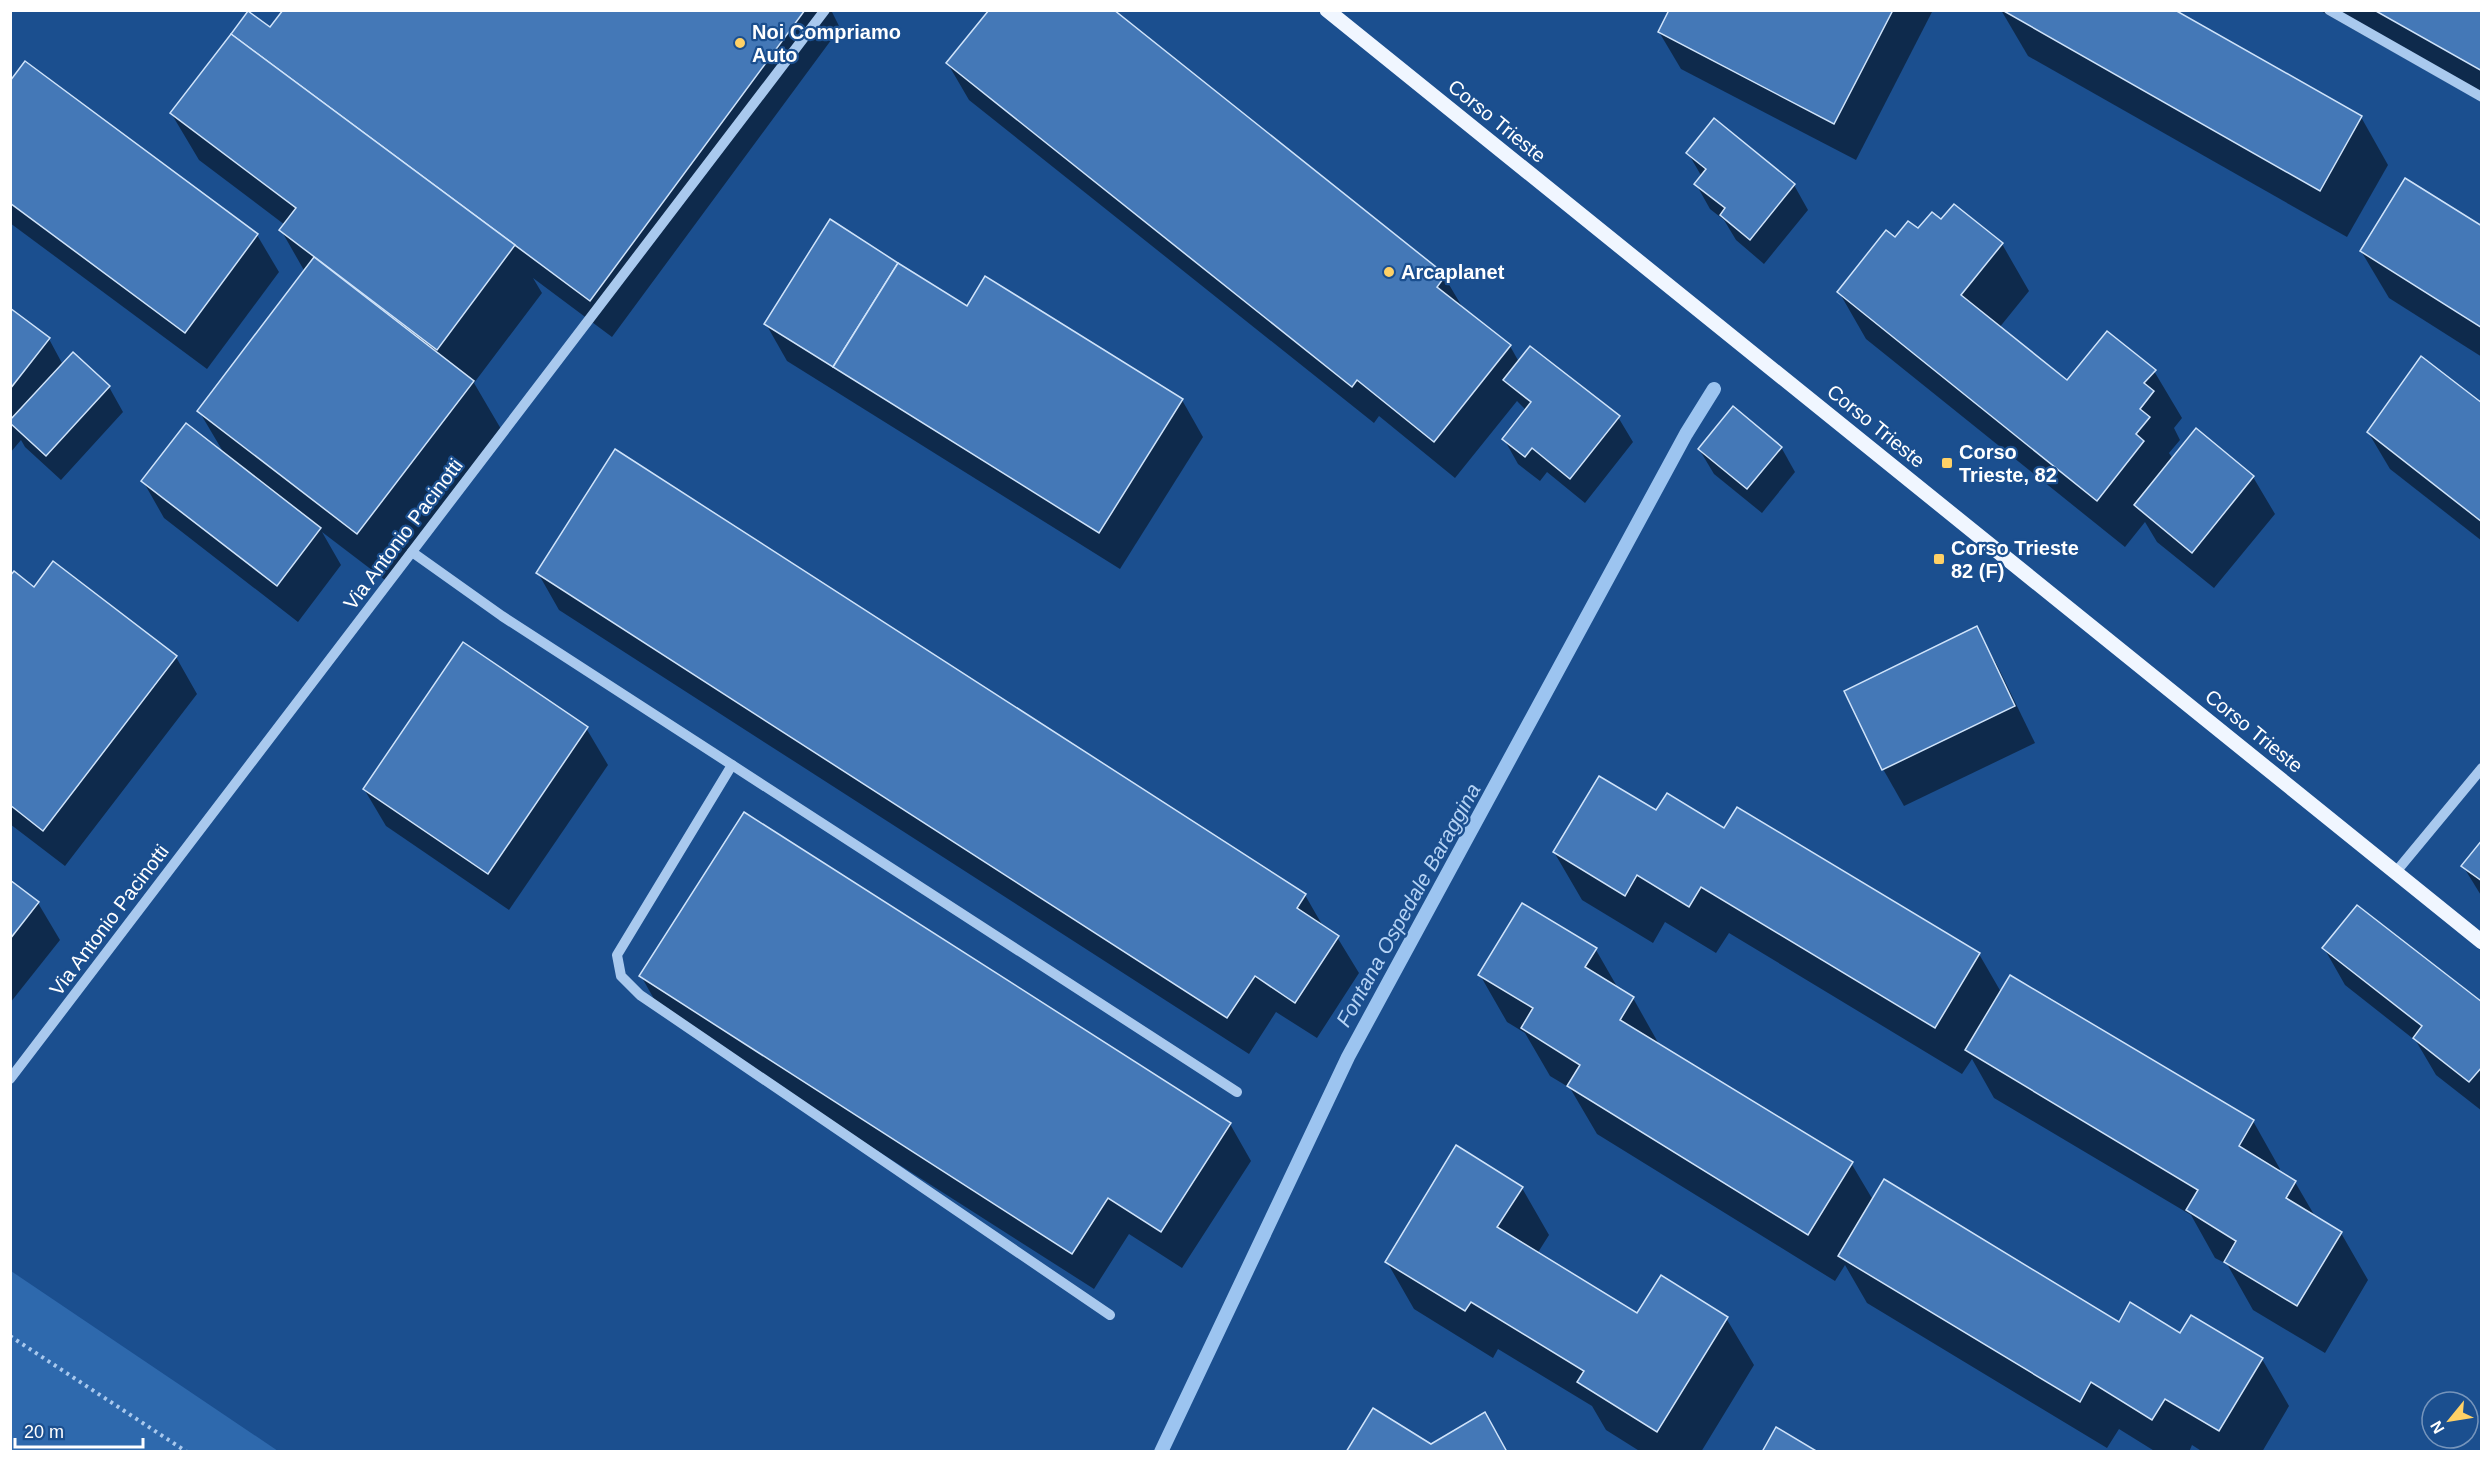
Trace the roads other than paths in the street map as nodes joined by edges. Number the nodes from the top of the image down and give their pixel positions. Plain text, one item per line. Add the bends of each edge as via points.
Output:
1 (825, 10) edge
2 (1327, 10) edge
3 (2329, 10) edge
4 (2481, 97) edge
5 (412, 552) junction
6 (732, 765) junction
7 (2481, 768) edge
8 (2395, 873) junction
9 (2481, 942) edge
10 (10, 1079) edge
11 (1237, 1092) dead end
12 (1110, 1315) dead end

1 - 5 street, Via Antonio Pacinotti
2 - 8 main road, Corso Trieste
3 - 4 street
5 - 6 street via 502,616
5 - 10 street, Via Antonio Pacinotti
6 - 11 street
6 - 12 street via 617,956 621,976 640,995
7 - 8 street
8 - 9 main road, Corso Trieste

